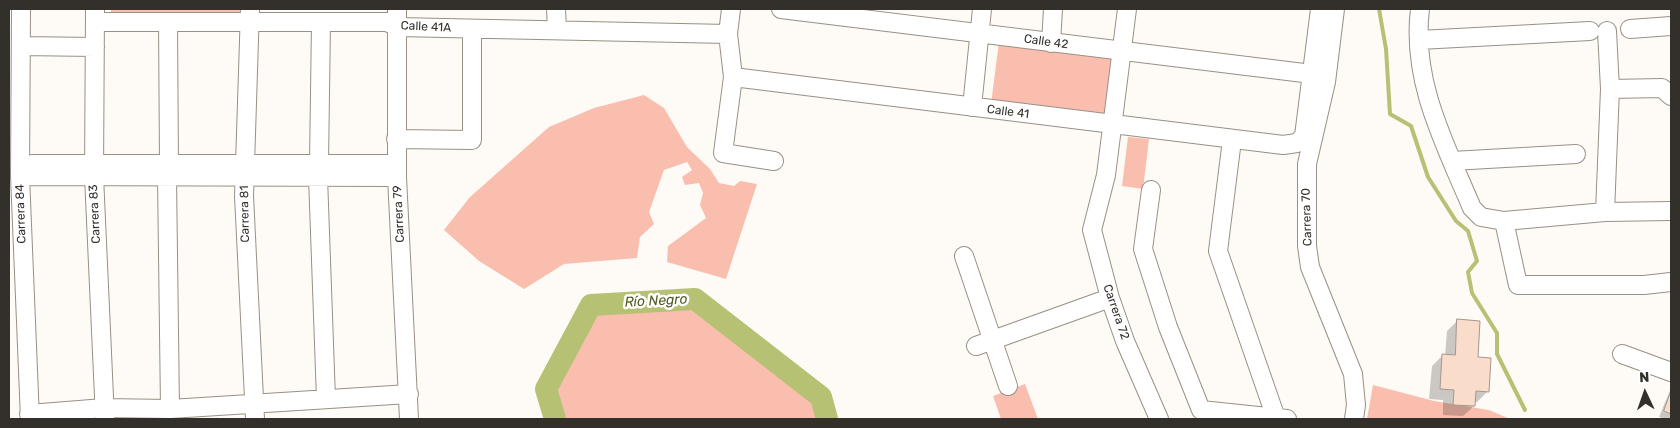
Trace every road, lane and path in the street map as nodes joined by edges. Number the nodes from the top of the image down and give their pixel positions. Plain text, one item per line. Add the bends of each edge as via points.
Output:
1 (21, 9) edge
2 (397, 9) edge
3 (556, 9) edge
4 (731, 9) edge
5 (781, 9) edge
6 (982, 9) edge
7 (1053, 9) edge
8 (1127, 9) edge
9 (1320, 9) edge
10 (1334, 9) edge
11 (1420, 9) edge
12 (95, 15) edge
13 (250, 15) edge
14 (910, 17) edge
15 (168, 22) junction
16 (321, 22) junction
17 (1671, 26) edge
18 (397, 27) junction
19 (1630, 28) dead end
20 (472, 29) junction
21 (557, 30) junction
22 (1607, 31) dead end
23 (979, 32) junction
24 (1590, 32) dead end
25 (728, 34) junction
26 (1419, 40) junction
27 (1051, 43) junction
28 (21, 46) junction
29 (96, 47) junction
30 (1122, 52) junction
31 (1312, 74) junction
32 (733, 77) junction
33 (1610, 88) junction
34 (1671, 96) edge
35 (972, 107) junction
36 (1112, 124) junction
37 (1136, 128) junction
38 (396, 139) junction
39 (1232, 140) junction
40 (1283, 145) junction
41 (1109, 149) junction
42 (1576, 154) dead end
43 (774, 160) dead end
44 (1452, 161) junction
45 (1307, 164) junction
46 (18, 170) edge
47 (94, 170) junction
48 (168, 170) junction
49 (397, 170) junction
50 (245, 171) junction
51 (319, 171) junction
52 (1151, 190) dead end
53 (1671, 211) edge
54 (1605, 212) junction
55 (1504, 221) junction
56 (964, 256) dead end
57 (1671, 282) edge
58 (1110, 298) junction
59 (992, 340) junction
60 (976, 346) dead end
61 (1622, 354) dead end
62 (1671, 372) edge
63 (1008, 386) dead end
64 (409, 394) junction
65 (326, 399) junction
66 (170, 409) junction
67 (254, 412) edge
68 (104, 414) edge
69 (29, 416) edge
70 (409, 419) edge
71 (1159, 419) edge
72 (1281, 419) edge
73 (1354, 419) edge

1 - 28 street, Carrera 84
2 - 18 street, Carrera 79
3 - 21 street
4 - 25 street
5 - 14 street, Calle 42
6 - 23 street
7 - 27 street
8 - 30 street, Carrera 72
9 - 31 street
10 - 45 street, Carrera 70 via 1326,82
11 - 26 street
12 - 15 street, Calle 41A
12 - 29 street, Carrera 83
13 - 15 street, Calle 41A
13 - 16 street, Calle 41A
13 - 50 street, Carrera 81
14 - 23 street, Calle 42
15 - 48 street
16 - 18 street, Calle 41A via 387,22
16 - 51 street
17 - 19 street
18 - 20 street, Calle 41A
18 - 38 street, Carrera 79
20 - 21 street, Calle 41A
20 - 38 street via 472,140
21 - 25 street, Calle 41A
22 - 33 street
23 - 27 street, Calle 42
23 - 35 street
24 - 26 street
25 - 32 street
26 - 44 street via 1420,70 1428,103
27 - 30 street, Calle 42
28 - 29 street
28 - 46 street, Carrera 84
29 - 47 street, Carrera 83
30 - 31 street, Calle 42
30 - 36 street, Carrera 72
31 - 40 street via 1304,136 1297,143
32 - 35 street, Calle 41
32 - 43 street via 724,153
33 - 34 street via 1662,88
33 - 54 street
35 - 36 street, Calle 41
36 - 37 street, Calle 41
36 - 41 street, Carrera 72
37 - 39 street, Calle 41
37 - 41 street via 1124,133
38 - 49 street, Carrera 79
39 - 40 street, Calle 41
39 - 72 street via 1218,251
40 - 45 street
41 - 58 street, Carrera 72 via 1092,230
42 - 44 street
44 - 55 street via 1472,208 1481,217
45 - 73 street, Carrera 70 via 1310,267 1353,374
46 - 47 street
46 - 69 street, Carrera 84
47 - 48 street
47 - 68 street, Carrera 83
48 - 50 street
48 - 66 street
49 - 51 street
49 - 64 street, Carrera 79
50 - 51 street
50 - 67 street, Carrera 81
51 - 65 street
52 - 72 street via 1143,249 1168,327 1201,410
53 - 54 street
54 - 55 street
55 - 57 street via 1518,286
56 - 59 street
58 - 59 street
58 - 71 street, Carrera 72
59 - 60 street
59 - 63 street
61 - 62 street
64 - 65 street
64 - 70 street, Carrera 79
65 - 67 street
66 - 67 street
66 - 68 street
68 - 69 street

